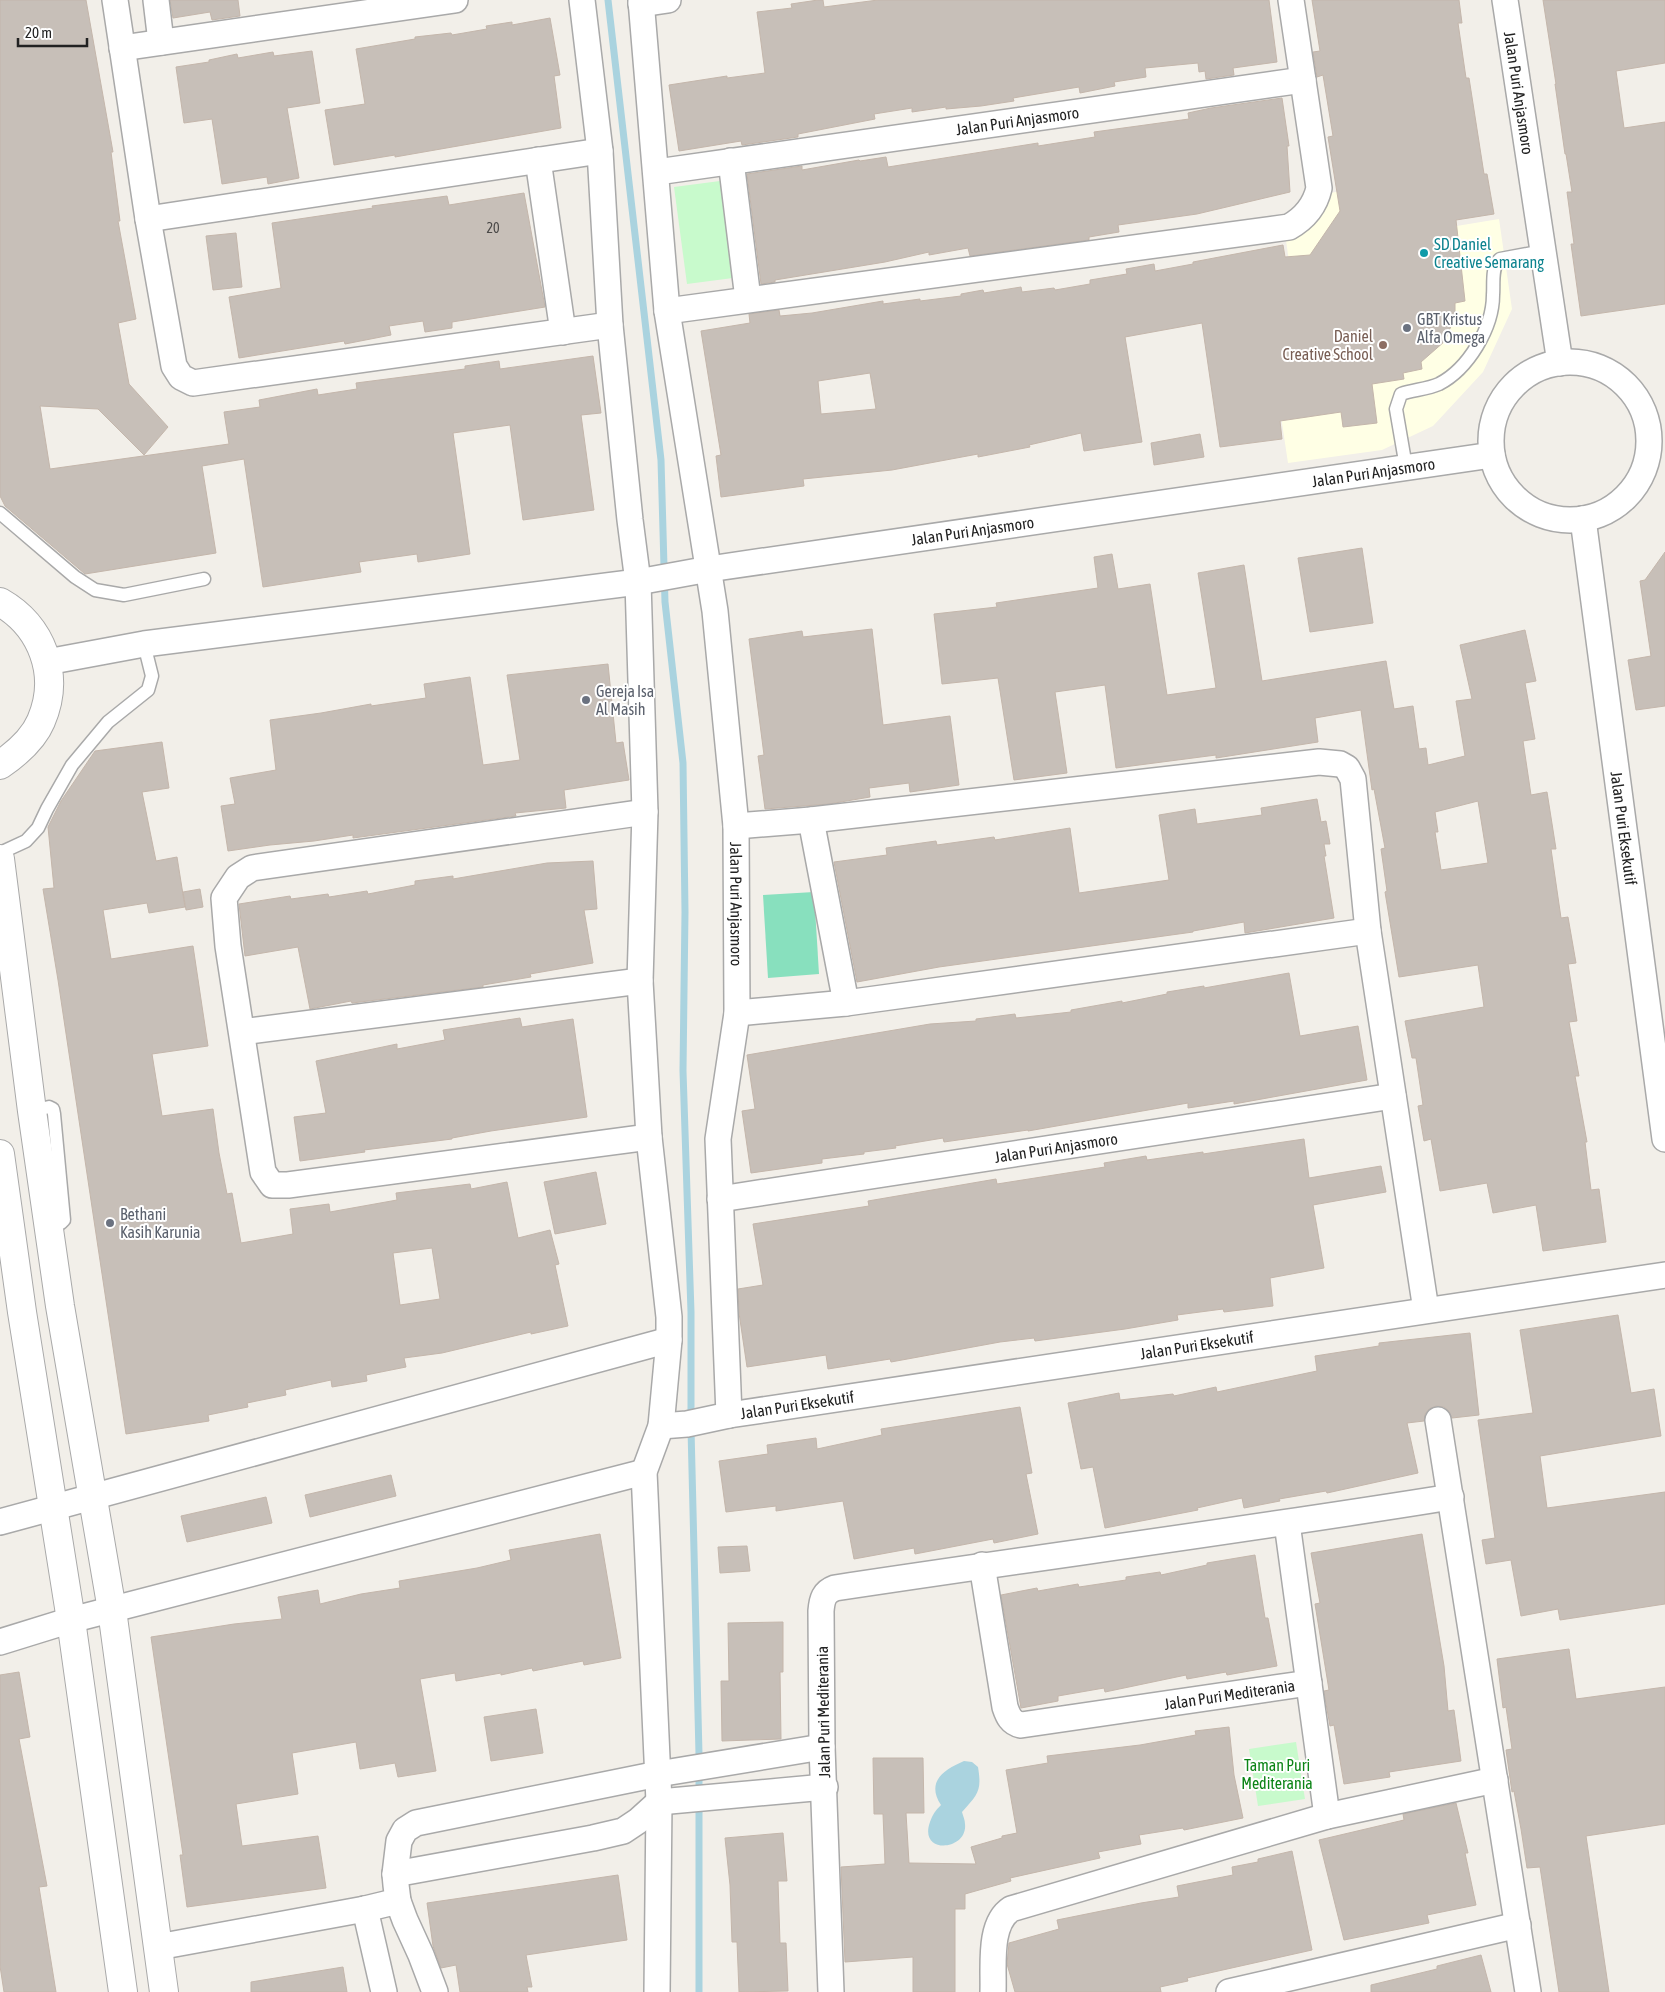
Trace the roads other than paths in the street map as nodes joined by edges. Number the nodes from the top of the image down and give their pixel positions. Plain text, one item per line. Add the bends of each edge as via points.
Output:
1 (115, 0) edge
2 (156, 0) edge
3 (455, 0) edge
4 (582, 0) edge
5 (668, 0) edge
6 (1291, 0) edge
7 (1505, 0) edge
8 (641, 2) edge
9 (162, 42) junction
10 (122, 48) junction
11 (1303, 80) junction
12 (600, 151) junction
13 (538, 160) junction
14 (731, 161) junction
15 (657, 172) junction
16 (148, 219) junction
17 (1543, 251) junction
18 (748, 299) junction
19 (667, 311) junction
20 (610, 325) junction
21 (563, 332) junction
22 (1560, 363) junction
23 (1657, 439) edge
24 (1492, 455) junction
25 (1406, 467) junction
26 (0, 513) edge
27 (1582, 519) junction
28 (701, 571) junction
29 (204, 579) dead end
30 (644, 581) junction
31 (0, 602) edge
32 (144, 644) junction
33 (47, 662) junction
34 (0, 765) edge
35 (0, 774) edge
36 (645, 812) junction
37 (811, 820) junction
38 (736, 826) junction
39 (0, 853) edge
40 (0, 859) edge
41 (1368, 931) junction
42 (640, 981) junction
43 (846, 1003) junction
44 (737, 1013) junction
45 (242, 1032) junction
46 (1393, 1096) junction
47 (649, 1137) junction
48 (1665, 1139) edge
49 (0, 1154) edge
50 (720, 1199) junction
51 (1665, 1275) edge
52 (60, 1306) junction
53 (1426, 1310) junction
54 (22, 1312) junction
55 (669, 1340) junction
56 (724, 1416) junction
57 (1438, 1420) dead end
58 (661, 1426) junction
59 (644, 1472) junction
60 (92, 1497) junction
61 (1451, 1497) junction
62 (53, 1507) junction
63 (0, 1522) edge
64 (1287, 1523) junction
65 (982, 1565) junction
66 (112, 1610) junction
67 (71, 1620) junction
68 (0, 1642) edge
69 (1309, 1683) junction
70 (822, 1747) junction
71 (658, 1774) junction
72 (1495, 1780) junction
73 (824, 1786) junction
74 (659, 1802) junction
75 (1327, 1816) junction
76 (395, 1874) junction
77 (398, 1901) junction
78 (364, 1909) junction
79 (1518, 1925) junction
80 (158, 1947) junction
81 (123, 1992) edge
82 (164, 1992) edge
83 (384, 1992) edge
84 (434, 1992) edge
85 (657, 1992) edge
86 (831, 1992) edge
87 (993, 1992) edge
88 (1231, 1992) edge
89 (1528, 1992) edge

1 - 10 street
2 - 9 street
3 - 9 street
4 - 12 street
5 - 8 street
6 - 11 street
7 - 17 street, Jalan Puri Anjasmoro
8 - 15 street
9 - 10 street
10 - 16 street
11 - 14 street, Jalan Puri Anjasmoro
11 - 18 street via 1319,188 1309,211 1290,227
12 - 13 street
12 - 20 street
13 - 16 street
13 - 21 street
14 - 15 street, Jalan Puri Anjasmoro
14 - 18 street
15 - 19 street
16 - 21 street via 174,366 181,377 193,383
17 - 22 street, Jalan Puri Anjasmoro
17 - 25 lane via 1497,261 1493,301 1485,332 1464,364 1439,384 1402,394 1396,409
18 - 19 street
19 - 28 street
20 - 21 street
20 - 30 street via 630,520
22 - 23 street via 1586,364 1611,373 1631,390
22 - 24 street via 1536,370 1515,385 1505,398 1492,429
23 - 27 street via 1638,482 1624,499 1604,512
24 - 25 street, Jalan Puri Anjasmoro
24 - 27 street via 1500,478 1515,498 1534,512 1558,519
25 - 28 street, Jalan Puri Anjasmoro
26 - 29 lane via 95,590 124,595
27 - 48 street, Jalan Puri Eksekutif
28 - 30 street
28 - 38 street, Jalan Puri Anjasmoro via 715,611
30 - 32 street
30 - 36 street
31 - 33 street via 15,611 36,633
32 - 33 street
32 - 39 lane via 152,676 148,690 108,722 72,765 38,828 26,841
33 - 34 street via 49,692 41,721 24,746
34 - 35 street
36 - 42 street
36 - 45 street via 252,868 238,877 224,898
37 - 38 street, Jalan Puri Anjasmoro
37 - 41 street, Jalan Puri Anjasmoro via 1319,762 1340,764 1347,768 1353,779
37 - 43 street
38 - 44 street, Jalan Puri Anjasmoro
40 - 52 street via 32,1110 48,1143 48,1225
41 - 43 street
41 - 46 street, Jalan Puri Anjasmoro
42 - 45 street
42 - 47 street
43 - 44 street
44 - 50 street, Jalan Puri Anjasmoro via 718,1138
45 - 47 street via 263,1172 272,1185
46 - 50 street, Jalan Puri Anjasmoro
46 - 53 street, Jalan Puri Anjasmoro
47 - 55 street
49 - 54 street
50 - 56 street, Jalan Puri Anjasmoro
51 - 53 street, Jalan Puri Eksekutif
52 - 54 street
52 - 60 street
53 - 56 street, Jalan Puri Eksekutif
54 - 62 street
55 - 58 street
55 - 60 street
56 - 58 street, Jalan Puri Eksekutif
57 - 61 street
58 - 59 street
59 - 66 street
59 - 71 street
60 - 62 street
60 - 66 street
61 - 64 street, Jalan Puri Mediterania
61 - 72 street
62 - 63 street
62 - 67 street
64 - 65 street, Jalan Puri Mediterania
64 - 69 street, Jalan Puri Mediterania
65 - 69 street, Jalan Puri Mediterania via 1005,1707 1017,1724
65 - 70 street, Jalan Puri Mediterania via 835,1588 826,1593 821,1611
66 - 67 street
66 - 80 street
67 - 68 street
67 - 81 street
69 - 75 street, Jalan Puri Mediterania
70 - 71 street
70 - 73 street, Jalan Puri Mediterania
71 - 74 street
71 - 76 street via 416,1823 405,1830 399,1841
72 - 75 street
72 - 79 street
73 - 74 street
73 - 86 street, Jalan Puri Mediterania
74 - 76 street via 623,1831
74 - 85 street
75 - 87 street via 1010,1909 996,1928
76 - 77 street
77 - 78 street
77 - 84 street
78 - 80 street
78 - 83 street
79 - 88 street
79 - 89 street
80 - 82 street

